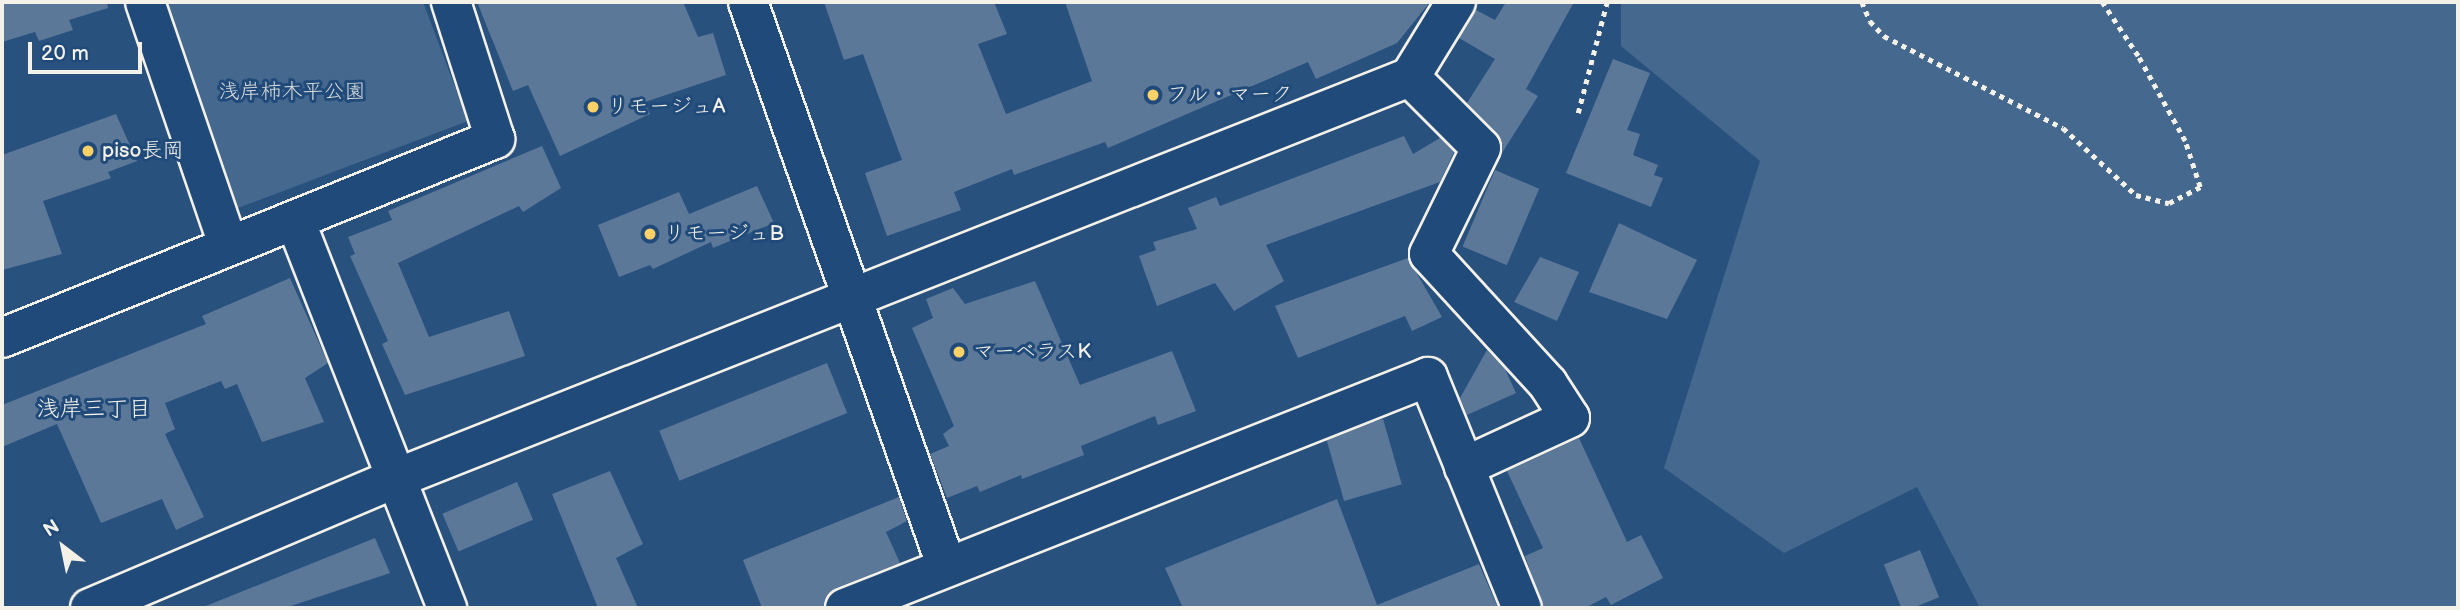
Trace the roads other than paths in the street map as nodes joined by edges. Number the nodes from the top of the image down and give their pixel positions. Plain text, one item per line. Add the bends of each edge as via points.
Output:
1 (145, 2) edge
2 (451, 2) edge
3 (748, 2) edge
4 (1456, 2) edge
5 (1410, 77) junction
6 (295, 220) junction
7 (228, 245) junction
8 (851, 296) junction
9 (2, 338) edge
10 (1464, 467) junction
11 (397, 478) junction
12 (946, 565) junction
13 (105, 605) edge
14 (447, 608) edge
15 (845, 608) edge
16 (1522, 608) edge

1 - 7 street
2 - 6 street via 495,139
3 - 8 street
4 - 5 street
5 - 8 street
5 - 10 street via 1481,148 1429,254 1548,384 1570,418
6 - 7 street
6 - 11 street
7 - 9 street
8 - 11 street
8 - 12 street
10 - 12 street via 1427,377
10 - 16 street
11 - 13 street
11 - 14 street
12 - 15 street

